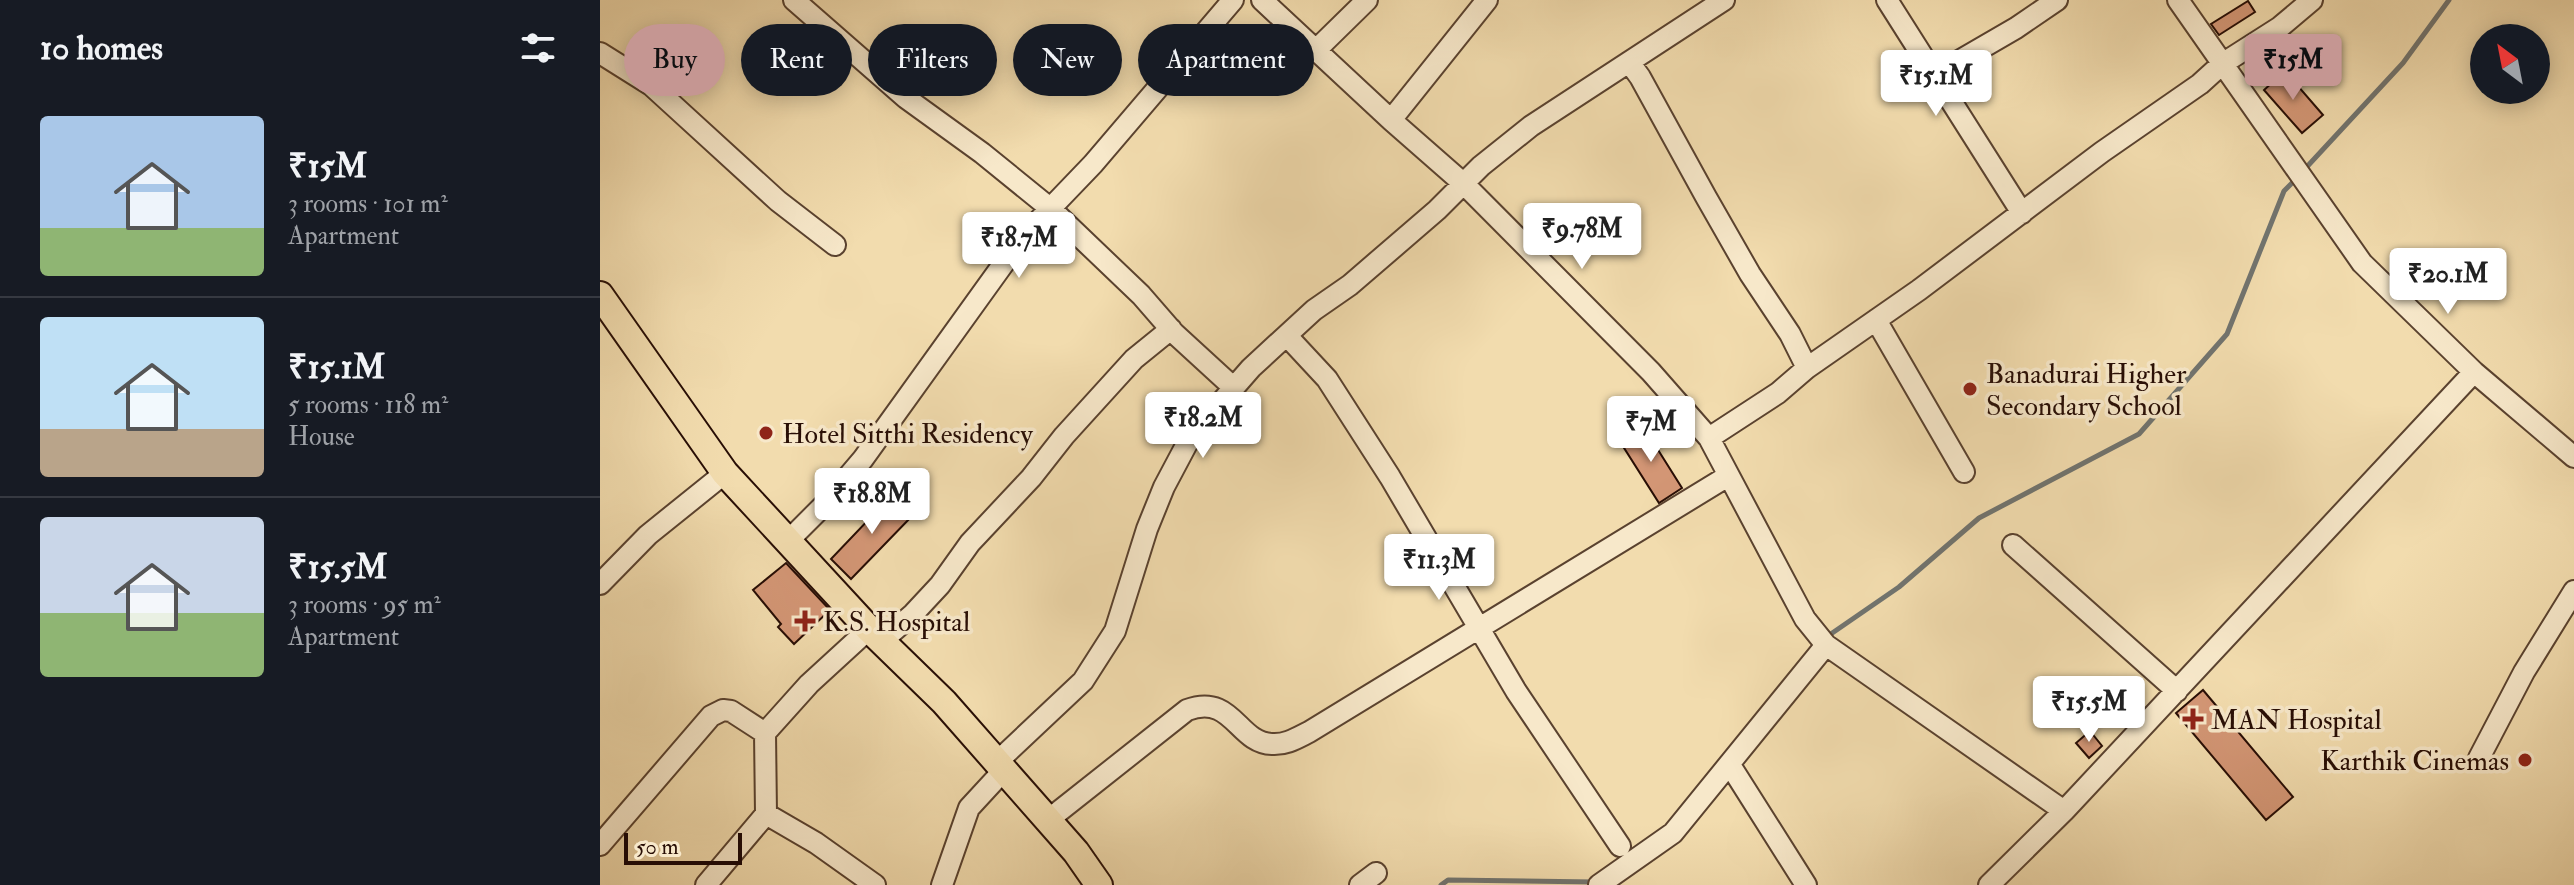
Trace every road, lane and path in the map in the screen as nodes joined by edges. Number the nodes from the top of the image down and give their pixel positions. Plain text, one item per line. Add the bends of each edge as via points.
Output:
1 (794, 0) edge
2 (1233, 0) edge
3 (1262, 0) edge
4 (1367, 0) edge
5 (1487, 0) edge
6 (1724, 0) edge
7 (1887, 0) edge
8 (2057, 0) edge
9 (2178, 0) edge
10 (2312, 0) edge
11 (1316, 50) junction
12 (600, 53) edge
13 (1629, 62) junction
14 (2222, 64) junction
15 (1935, 75) junction
16 (1391, 120) junction
17 (1464, 184) junction
18 (1051, 209) junction
19 (2022, 213) junction
20 (835, 245) dead end
21 (600, 295) edge
22 (1876, 320) junction
23 (1171, 329) junction
24 (1287, 336) junction
25 (1807, 368) junction
26 (2474, 372) junction
27 (1234, 388) junction
28 (1709, 438) junction
29 (2574, 457) edge
30 (1964, 472) dead end
31 (725, 473) junction
32 (1728, 476) junction
33 (787, 542) junction
34 (2013, 545) dead end
35 (600, 584) edge
36 (2574, 591) edge
37 (1480, 630) junction
38 (876, 634) junction
39 (1826, 645) junction
40 (2177, 691) junction
41 (765, 733) junction
42 (2479, 758) dead end
43 (1730, 765) junction
44 (1000, 766) junction
45 (2064, 811) junction
46 (766, 814) junction
47 (1048, 820) junction
48 (600, 845) edge
49 (1620, 846) dead end
50 (706, 885) edge
51 (874, 885) edge
52 (942, 885) edge
53 (1099, 885) edge
54 (1599, 885) edge
55 (1806, 885) edge
56 (1989, 885) edge

1 - 18 street via 906,98
2 - 18 street
3 - 11 street
4 - 11 street
5 - 16 street
6 - 13 street
7 - 15 street
8 - 15 street
9 - 14 street
10 - 14 street
11 - 16 street
12 - 20 street via 651,85 778,201
13 - 17 street via 1531,126
13 - 25 street
14 - 19 street
14 - 26 street via 2362,263
15 - 19 street
16 - 17 street
17 - 24 street
17 - 28 street via 1651,372
18 - 23 street
18 - 33 street via 1022,238 863,459
19 - 22 street
21 - 31 main road
22 - 25 street
22 - 30 street
23 - 27 street
23 - 38 street via 1134,359 1064,436 913,614
24 - 27 street
24 - 37 street via 1327,379
25 - 28 street
26 - 29 street
26 - 40 street
27 - 44 street via 1190,438 1164,487 1115,631 1083,681
28 - 32 street
31 - 33 main road
31 - 35 street via 648,535
32 - 37 street
32 - 39 street via 1805,619
33 - 38 main road
34 - 40 street
36 - 42 street
37 - 47 street via 1288,742 1257,740 1215,707 1187,710
37 - 49 street
38 - 41 street via 809,684
38 - 44 main road
39 - 43 street
39 - 45 street
40 - 45 street
41 - 46 street
41 - 48 street via 731,711 711,716
43 - 54 street via 1673,833
43 - 55 street
44 - 47 main road
44 - 52 street via 969,808
45 - 56 street
46 - 50 street
46 - 51 street
47 - 53 main road

